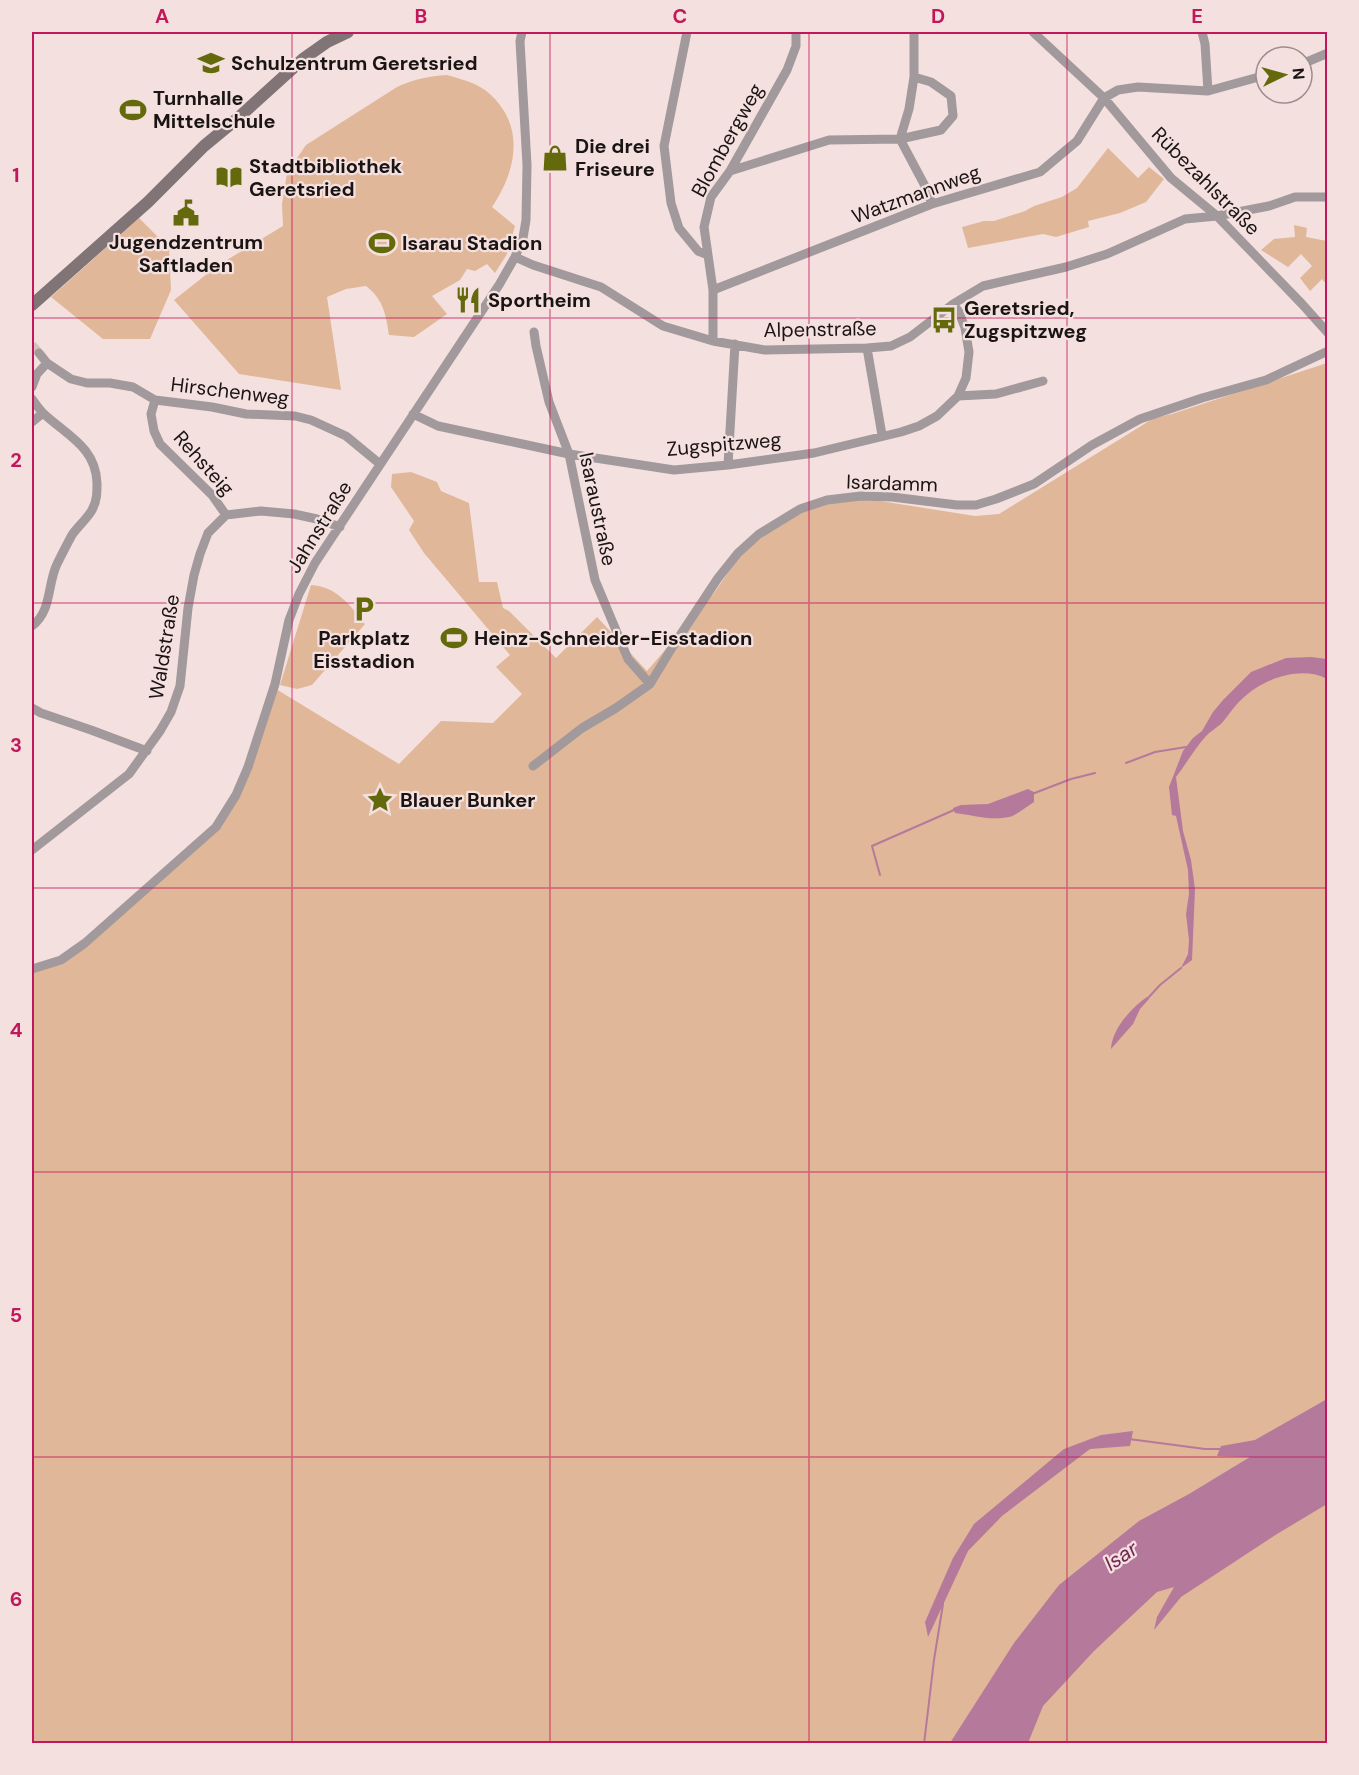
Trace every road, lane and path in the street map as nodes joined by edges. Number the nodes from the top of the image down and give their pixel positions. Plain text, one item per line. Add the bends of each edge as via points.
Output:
1 (348, 32) edge
2 (514, 32) edge
3 (687, 32) edge
4 (796, 32) edge
5 (914, 32) edge
6 (1033, 32) edge
7 (1202, 32) edge
8 (521, 36) edge
9 (1328, 53) edge
10 (1314, 59) edge
11 (914, 77) junction
12 (1254, 78) edge
13 (1208, 91) junction
14 (1104, 98) junction
15 (900, 139) junction
16 (729, 171) junction
17 (1328, 197) edge
18 (932, 204) junction
19 (1217, 216) junction
20 (708, 255) junction
21 (515, 257) junction
22 (713, 290) junction
23 (953, 304) junction
24 (32, 305) edge
25 (534, 332) dead end
26 (1328, 333) edge
27 (713, 341) junction
28 (735, 344) junction
29 (867, 348) junction
30 (1328, 351) edge
31 (39, 353) tunnel mouth
32 (47, 363) junction
33 (1043, 381) dead end
34 (32, 387) edge
35 (958, 396) junction
36 (32, 399) edge
37 (155, 400) junction
38 (43, 413) junction
39 (413, 414) junction
40 (32, 422) edge
41 (882, 435) junction
42 (569, 454) junction
43 (380, 465) junction
44 (728, 465) junction
45 (226, 515) junction
46 (340, 527) junction
47 (32, 626) edge
48 (650, 684) junction
49 (32, 708) edge
50 (147, 751) junction
51 (533, 766) dead end
52 (32, 850) edge
53 (32, 969) edge

1 - 24 street via 298,63
2 - 8 street, Jahnstraße
3 - 20 street via 663,146 671,203 679,228 698,251
4 - 16 street, Blombergweg via 796,46 787,70
5 - 11 street
6 - 14 street, Rübezahlstraße
7 - 13 street
8 - 21 street, Jahnstraße via 526,220
9 - 10 street
11 - 15 street
11 - 15 street via 932,82 951,96 953,116 941,130
12 - 13 street
13 - 14 street via 1138,87 1118,90
14 - 18 street, Watzmannweg via 1077,141 1040,172
14 - 19 street, Rübezahlstraße via 1171,178
15 - 16 street via 829,140
15 - 18 street
16 - 20 street, Blombergweg via 711,197 704,227
17 - 19 street, Alpenstraße via 1295,197
18 - 22 street, Watzmannweg
19 - 23 street, Alpenstraße via 1185,219 1107,254 1066,267 983,285
19 - 26 street, Rübezahlstraße
20 - 22 street, Blombergweg
21 - 27 street, Alpenstraße via 601,287 663,327
21 - 39 street, Jahnstraße
22 - 27 street, Blombergweg
23 - 29 street, Alpenstraße via 910,337 891,346
23 - 35 street, Zugspitzweg via 965,328 969,352 966,378
25 - 42 street, Isaraustraße via 549,402
27 - 28 street, Alpenstraße
28 - 29 street, Alpenstraße via 765,350
28 - 44 street
29 - 41 street
30 - 48 street, Isardamm via 1266,380 1140,419 1034,484 976,505 861,496 827,500 800,509 759,534 738,553
31 - 32 street, Hirschenweg
32 - 34 street
32 - 37 street, Hirschenweg via 71,379 133,387
33 - 35 street via 996,394
35 - 41 street, Zugspitzweg via 937,416 919,426
36 - 38 street
37 - 43 street, Hirschenweg via 311,420 345,436
37 - 45 street, Rehsteig via 151,414 160,444 213,495
38 - 40 street
38 - 47 street via 67,431 94,464 97,496 93,509 73,534 56,567 48,603
39 - 42 street, Zugspitzweg via 434,425
39 - 43 street, Jahnstraße
41 - 44 street, Zugspitzweg via 814,453
42 - 44 street, Zugspitzweg via 674,470
42 - 48 street, Isaraustraße via 595,580 628,659
43 - 46 street, Jahnstraße
45 - 46 street via 294,514
45 - 50 street, Waldstraße via 208,533 200,554 188,608 180,686 171,712
46 - 53 street, Jahnstraße via 299,594 248,767 216,827 85,943 61,960
48 - 51 street, Isardamm
49 - 50 street
50 - 52 street, Waldstraße via 129,774

